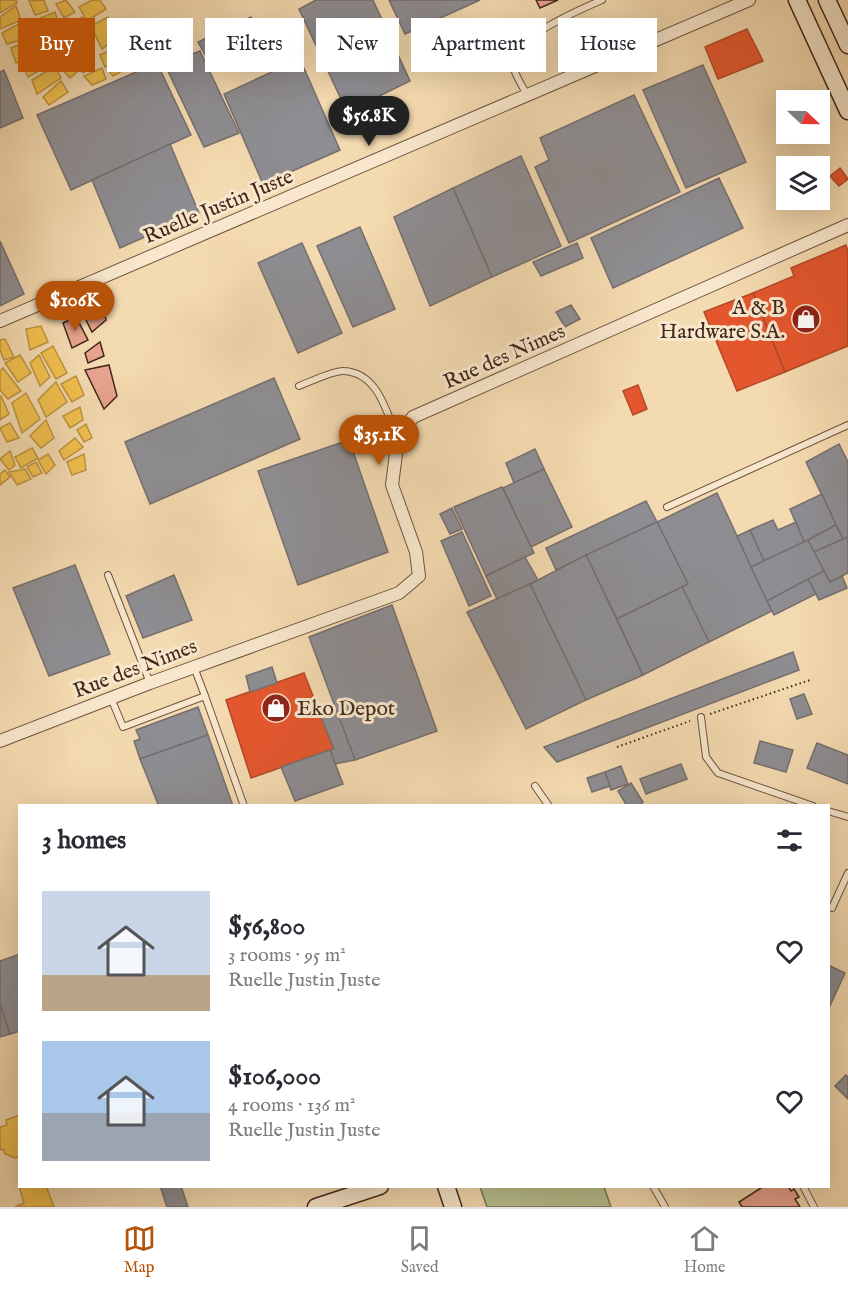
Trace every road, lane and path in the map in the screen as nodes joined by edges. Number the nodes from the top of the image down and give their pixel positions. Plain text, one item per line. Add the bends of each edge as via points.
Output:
1 (602, 0) edge
2 (749, 0) edge
3 (797, 0) edge
4 (827, 0) edge
5 (848, 45) edge
6 (527, 95) junction
7 (848, 111) edge
8 (848, 225) edge
9 (0, 321) edge
10 (299, 386) dead end
11 (848, 425) edge
12 (398, 438) junction
13 (667, 507) dead end
14 (108, 575) dead end
15 (194, 667) junction
16 (810, 680) dead end
17 (150, 683) junction
18 (205, 696) junction
19 (111, 698) junction
20 (701, 717) junction
21 (0, 741) edge
22 (617, 747) dead end
23 (535, 786) dead end
24 (243, 804) edge
25 (548, 804) edge
26 (807, 804) edge
27 (830, 812) edge
28 (848, 817) edge
29 (848, 873) edge
30 (832, 908) dead end
31 (374, 1188) edge
32 (447, 1188) edge
33 (654, 1188) edge
34 (803, 1188) edge
35 (316, 1207) edge
36 (453, 1207) edge
37 (665, 1207) edge
38 (814, 1207) edge

1 - 6 lane via 529,39 515,53 513,66
2 - 6 street, Ruelle Justin Juste
3 - 7 main road
4 - 5 main road
6 - 9 street, Ruelle Justin Juste
8 - 12 street, Rue des Nimes via 413,417
10 - 12 lane via 343,370 364,377 376,387
11 - 13 lane
12 - 15 street, Rue des Nimes via 392,485 416,552 419,576 399,593
14 - 17 lane
15 - 17 street, Rue des Nimes
15 - 18 lane
16 - 20 path
17 - 19 street, Rue des Nimes
18 - 19 lane via 123,727
18 - 24 lane
19 - 21 street, Rue des Nimes
20 - 22 path
20 - 26 lane via 706,757 718,773
23 - 25 lane
27 - 28 lane
29 - 30 lane
31 - 35 main road
32 - 36 main road
33 - 37 lane
34 - 38 lane

